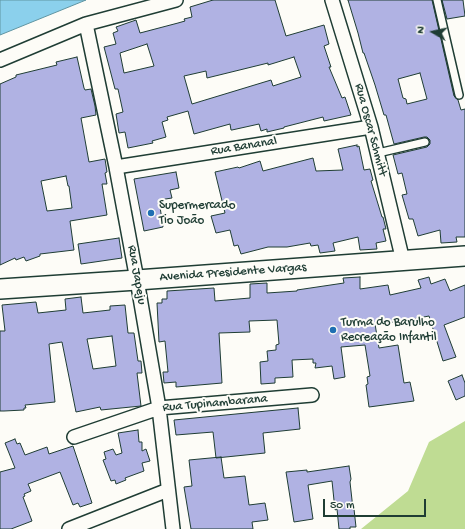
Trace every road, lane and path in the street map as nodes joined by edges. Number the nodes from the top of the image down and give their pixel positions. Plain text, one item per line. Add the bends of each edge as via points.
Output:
1 (176, 0) edge
2 (332, 0) edge
3 (437, 0) edge
4 (86, 24) junction
5 (0, 60) edge
6 (459, 95) dead end
7 (371, 127) junction
8 (425, 142) dead end
9 (378, 153) junction
10 (116, 167) junction
11 (465, 256) edge
12 (403, 260) junction
13 (137, 280) junction
14 (0, 288) edge
15 (312, 395) dead end
16 (159, 408) junction
17 (74, 437) dead end
18 (168, 490) junction
19 (69, 529) edge
20 (172, 529) edge

1 - 4 street
2 - 7 street, Rua Oscar Schmitt
3 - 6 lane
4 - 5 street
4 - 10 street, Rua Japeju
7 - 9 street, Rua Oscar Schmitt
7 - 10 street, Rua Bananal
8 - 9 lane
9 - 12 street, Rua Oscar Schmitt
10 - 13 street, Rua Japeju
11 - 12 street, Avenida Presidente Vargas
12 - 13 street, Avenida Presidente Vargas
13 - 14 street, Avenida Presidente Vargas
13 - 16 street, Rua Japeju
15 - 16 street, Rua Tupinambarana
16 - 17 street, Rua Tupinambarana
16 - 18 street, Rua Japeju
18 - 19 street
18 - 20 street, Rua Japeju

